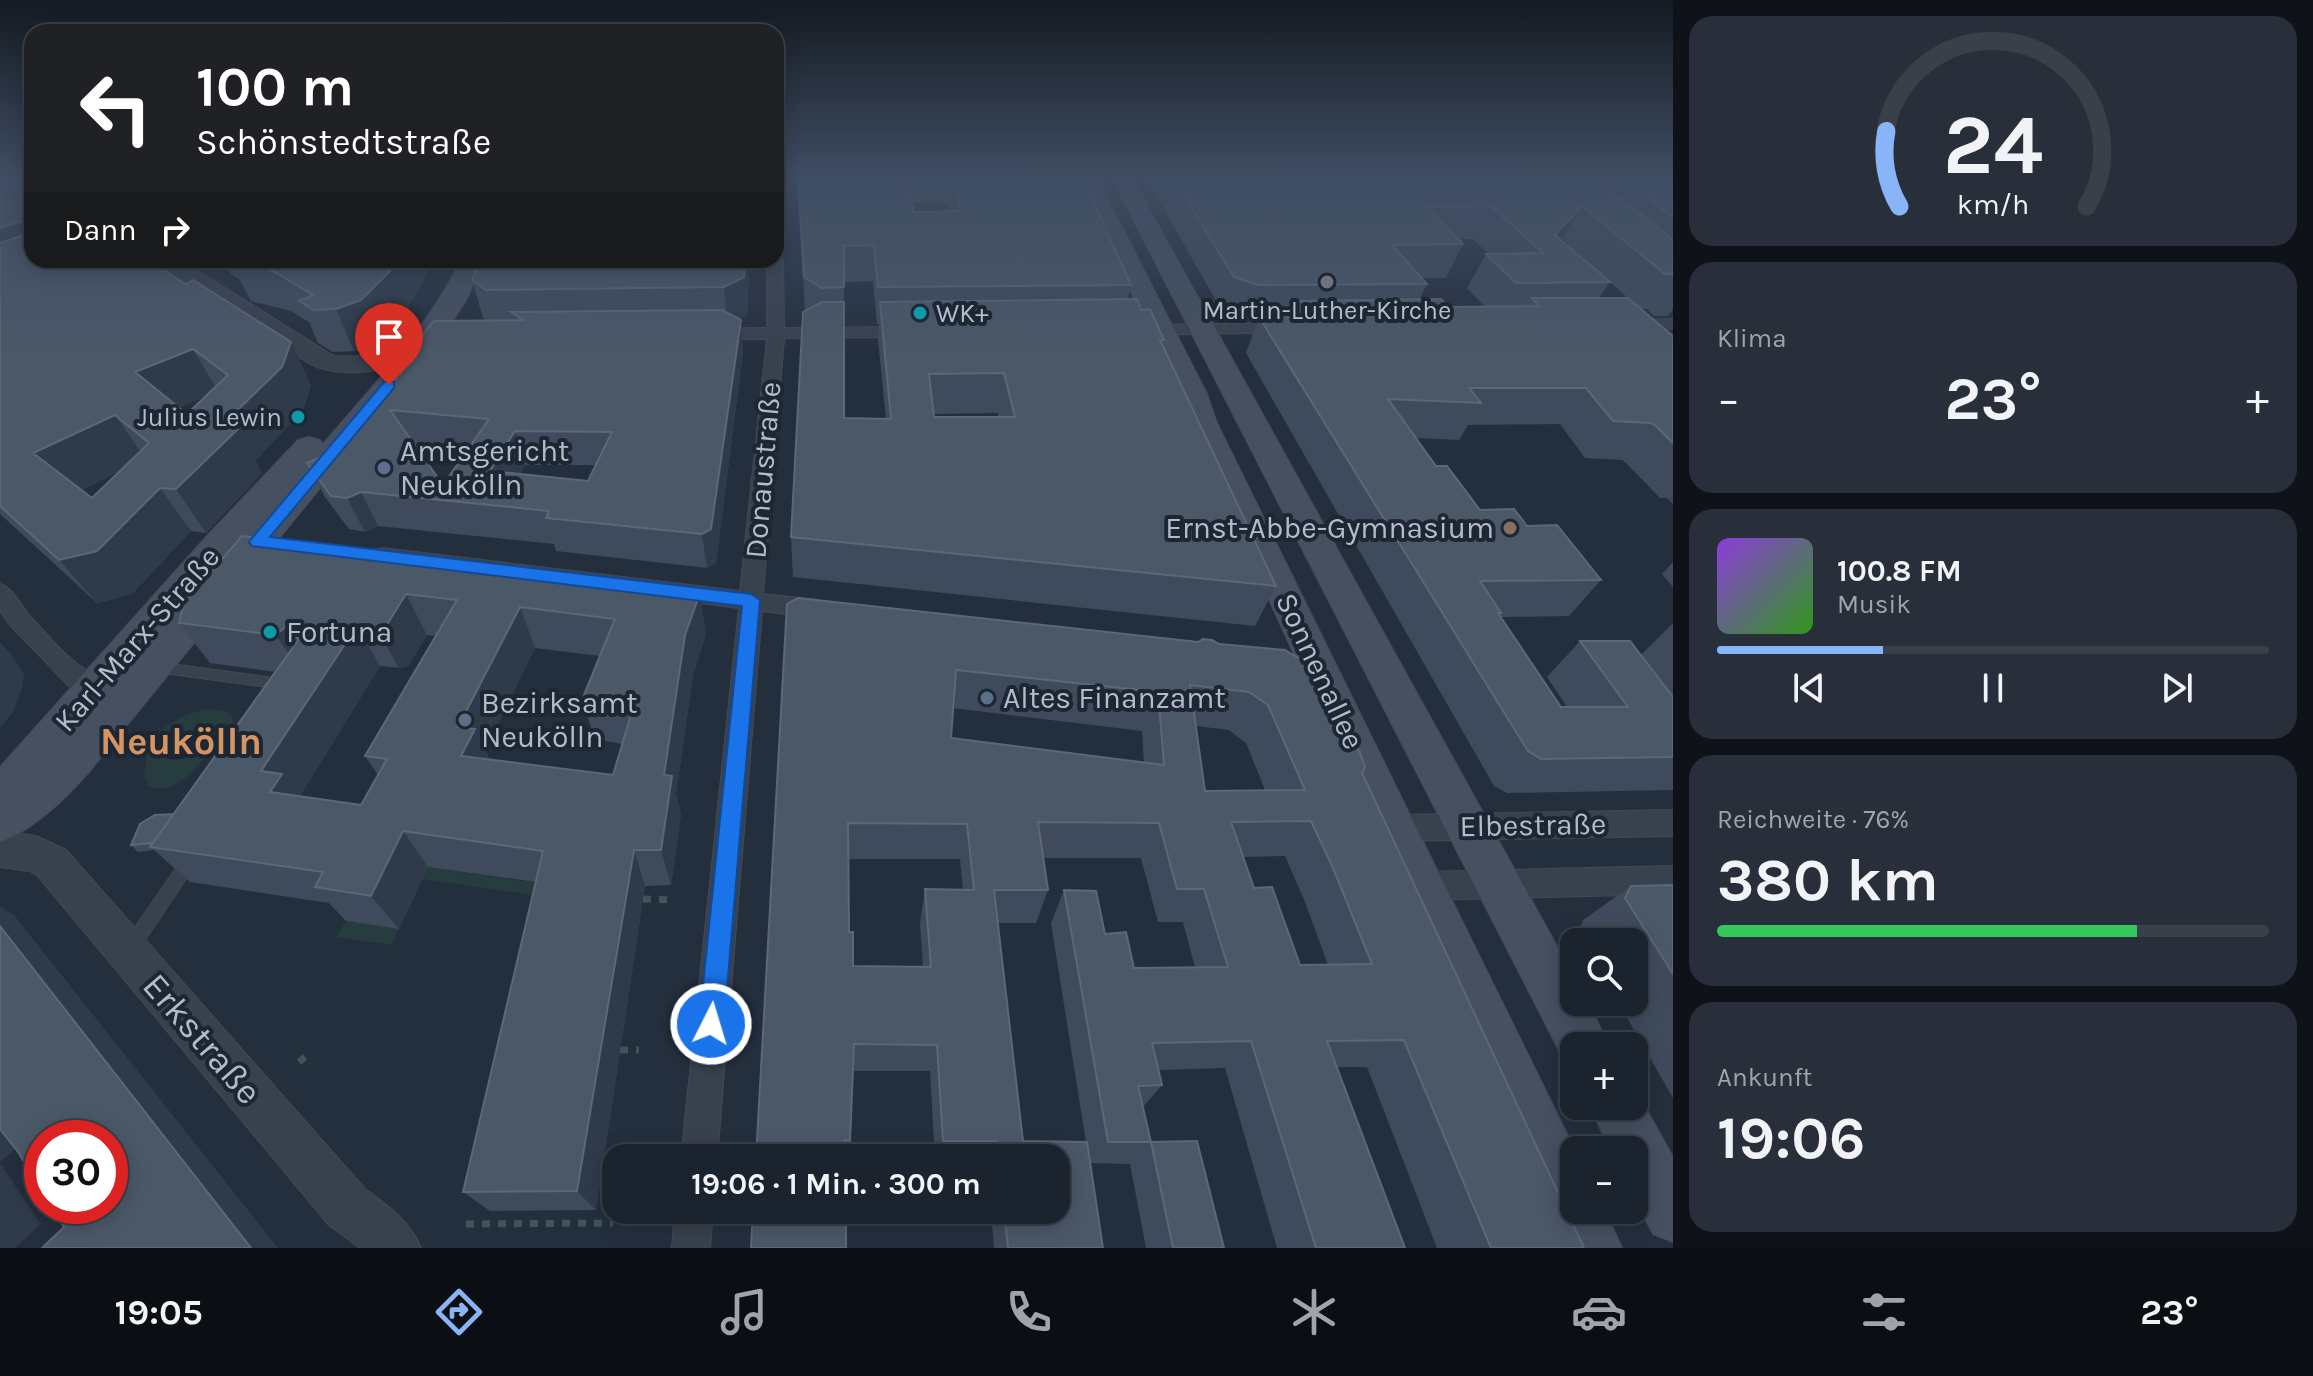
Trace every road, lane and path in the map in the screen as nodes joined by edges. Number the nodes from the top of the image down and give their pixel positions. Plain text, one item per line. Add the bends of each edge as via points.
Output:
1 (1115, 236) edge
2 (1153, 236) edge
3 (179, 268) edge
4 (451, 268) edge
5 (469, 268) edge
6 (775, 268) edge
7 (1673, 324) edge
8 (1605, 325) edge
9 (1302, 328) edge
10 (1202, 329) junction
11 (1121, 330) edge
12 (1161, 330) junction
13 (929, 332) edge
14 (776, 334) junction
15 (688, 335) edge
16 (386, 373) junction
17 (366, 554) edge
18 (0, 592) edge
19 (751, 600) junction
20 (844, 612) edge
21 (153, 666) junction
22 (95, 686) junction
23 (290, 686) edge
24 (0, 797) edge
25 (0, 823) edge
26 (1673, 823) edge
27 (1467, 826) junction
28 (1394, 828) junction
29 (0, 849) edge
30 (196, 851) edge
31 (1673, 880) edge
32 (1497, 883) junction
33 (1422, 886) junction
34 (643, 899) dead end
35 (675, 900) dead end
36 (128, 951) junction
37 (1577, 1032) edge
38 (620, 1050) dead end
39 (639, 1050) dead end
40 (1623, 1120) edge
41 (700, 1144) edge
42 (1560, 1179) edge
43 (1673, 1214) edge
44 (602, 1223) edge
45 (466, 1224) edge
46 (693, 1224) edge
47 (1581, 1224) edge
48 (395, 1248) edge
49 (691, 1248) edge
50 (1593, 1248) edge

1 - 12 main road, Sonnenallee
2 - 10 main road, Sonnenallee
3 - 16 street via 329,363
4 - 16 main road, Karl-Marx-Straße
5 - 16 main road, Karl-Marx-Straße via 440,337
6 - 14 street, Donaustraße
7 - 8 street
9 - 10 street
10 - 12 street
10 - 27 main road, Sonnenallee
11 - 12 street
12 - 28 main road, Sonnenallee via 1304,664
13 - 14 street
14 - 15 street
14 - 19 street, Donaustraße
16 - 21 main road, Karl-Marx-Straße via 270,543
16 - 22 main road, Karl-Marx-Straße
17 - 19 street
18 - 22 street via 18,619 81,682
19 - 20 street
19 - 41 street, Donaustraße
21 - 23 lane
21 - 25 main road, Karl-Marx-Straße via 52,784
22 - 24 main road, Karl-Marx-Straße
26 - 27 street, Elbestraße
27 - 28 street, Elbestraße
27 - 32 main road, Sonnenallee
28 - 33 main road, Sonnenallee
29 - 36 street, Erkstraße via 36,854 52,863
30 - 36 lane
31 - 32 street, Elbestraße
32 - 33 street, Elbestraße
32 - 37 main road, Sonnenallee
33 - 42 main road, Sonnenallee
34 - 35 path
36 - 48 street, Erkstraße via 347,1207
38 - 39 path
40 - 43 main road
44 - 45 path
46 - 49 street
47 - 50 main road, Sonnenallee

